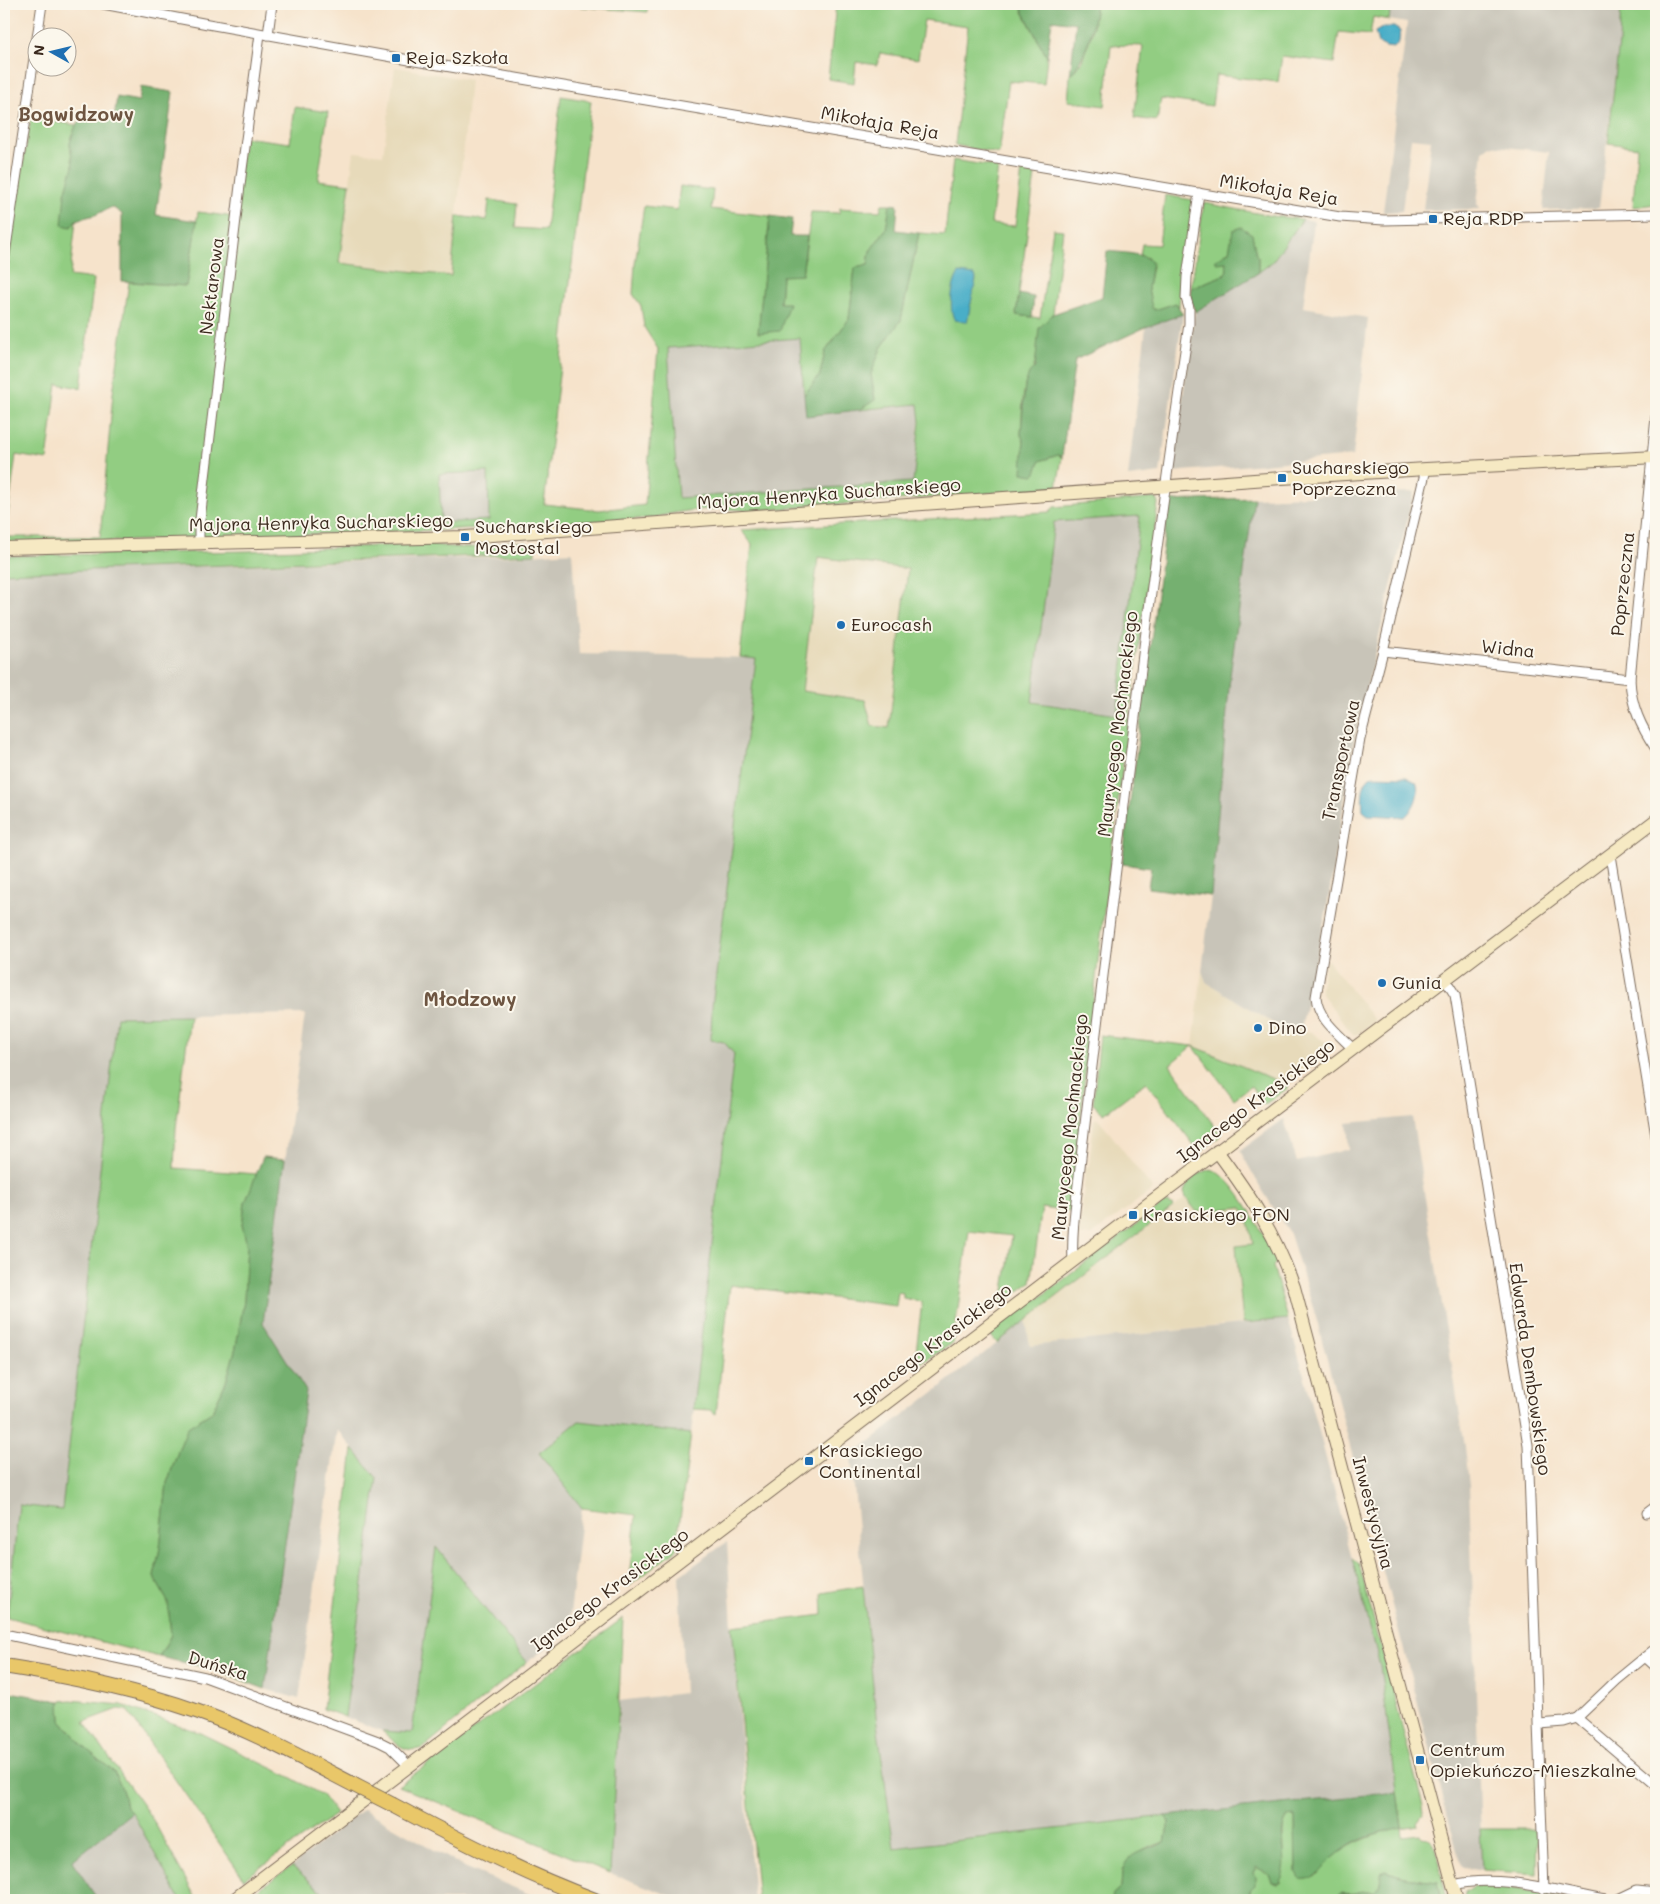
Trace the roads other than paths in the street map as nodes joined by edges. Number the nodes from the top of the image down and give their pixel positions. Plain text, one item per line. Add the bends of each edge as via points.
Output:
1 (42, 4) edge
2 (102, 4) edge
3 (272, 4) edge
4 (264, 34) junction
5 (1199, 193) junction
6 (1656, 214) edge
7 (4, 261) edge
8 (1656, 417) edge
9 (1654, 457) edge
10 (1426, 469) junction
11 (1164, 486) junction
12 (199, 543) junction
13 (4, 548) edge
14 (1383, 651) junction
15 (1630, 679) junction
16 (1656, 749) edge
17 (1656, 820) edge
18 (1610, 855) junction
19 (1445, 979) junction
20 (1353, 1049) junction
21 (1656, 1136) edge
22 (1217, 1151) junction
23 (1074, 1261) junction
24 (1656, 1506) edge
25 (1647, 1513) dead end
26 (4, 1634) edge
27 (1656, 1648) edge
28 (1645, 1657) junction
29 (4, 1666) edge
30 (1656, 1667) edge
31 (1577, 1718) junction
32 (1539, 1724) junction
33 (408, 1765) junction
34 (1656, 1785) edge
35 (1453, 1885) junction
36 (1544, 1889) junction
37 (1656, 1892) edge
38 (233, 1900) edge
39 (595, 1900) edge
40 (1457, 1900) edge
41 (1605, 1900) edge
42 (1616, 1900) edge

1 - 7 street
2 - 4 street, Mikołaja Reja
3 - 4 street, Nektarowa
4 - 5 street, Mikołaja Reja
4 - 12 street, Nektarowa via 241,177
5 - 6 street, Mikołaja Reja via 1363,219
5 - 11 street, Maurycego Mochnackiego via 1187,277 1189,324
8 - 9 street, Poprzeczna
9 - 10 street, Majora Henryka Sucharskiego
9 - 15 street, Poprzeczna
10 - 11 street, Majora Henryka Sucharskiego
10 - 14 street, Transportowa
11 - 12 street, Majora Henryka Sucharskiego via 520,534
11 - 23 street, Maurycego Mochnackiego via 1087,1102 1072,1247
12 - 13 street, Majora Henryka Sucharskiego
14 - 15 street, Widna
14 - 20 street, Transportowa via 1360,739 1316,997 1322,1016
15 - 16 street, Poprzeczna via 1638,718
17 - 18 street, Ignacego Krasickiego
18 - 19 street, Ignacego Krasickiego
18 - 21 street
19 - 20 street, Ignacego Krasickiego
19 - 32 street, Edwarda Dembowskiego via 1455,995 1528,1445
20 - 22 street, Ignacego Krasickiego
22 - 23 street, Ignacego Krasickiego
22 - 35 street, Inwestycyjna via 1272,1234 1294,1286
23 - 33 street, Ignacego Krasickiego
24 - 25 street
26 - 33 street, Duńska via 205,1677 378,1741 395,1751
27 - 28 street
28 - 30 street
28 - 31 street
29 - 39 main road, bridge via 116,1687 195,1710 273,1743 469,1845
31 - 32 street
31 - 34 street
32 - 36 street, Edwarda Dembowskiego
33 - 38 street, Ignacego Krasickiego
35 - 36 street via 1470,1881
35 - 40 street, Inwestycyjna
36 - 41 street
37 - 42 street via 1637,1890

